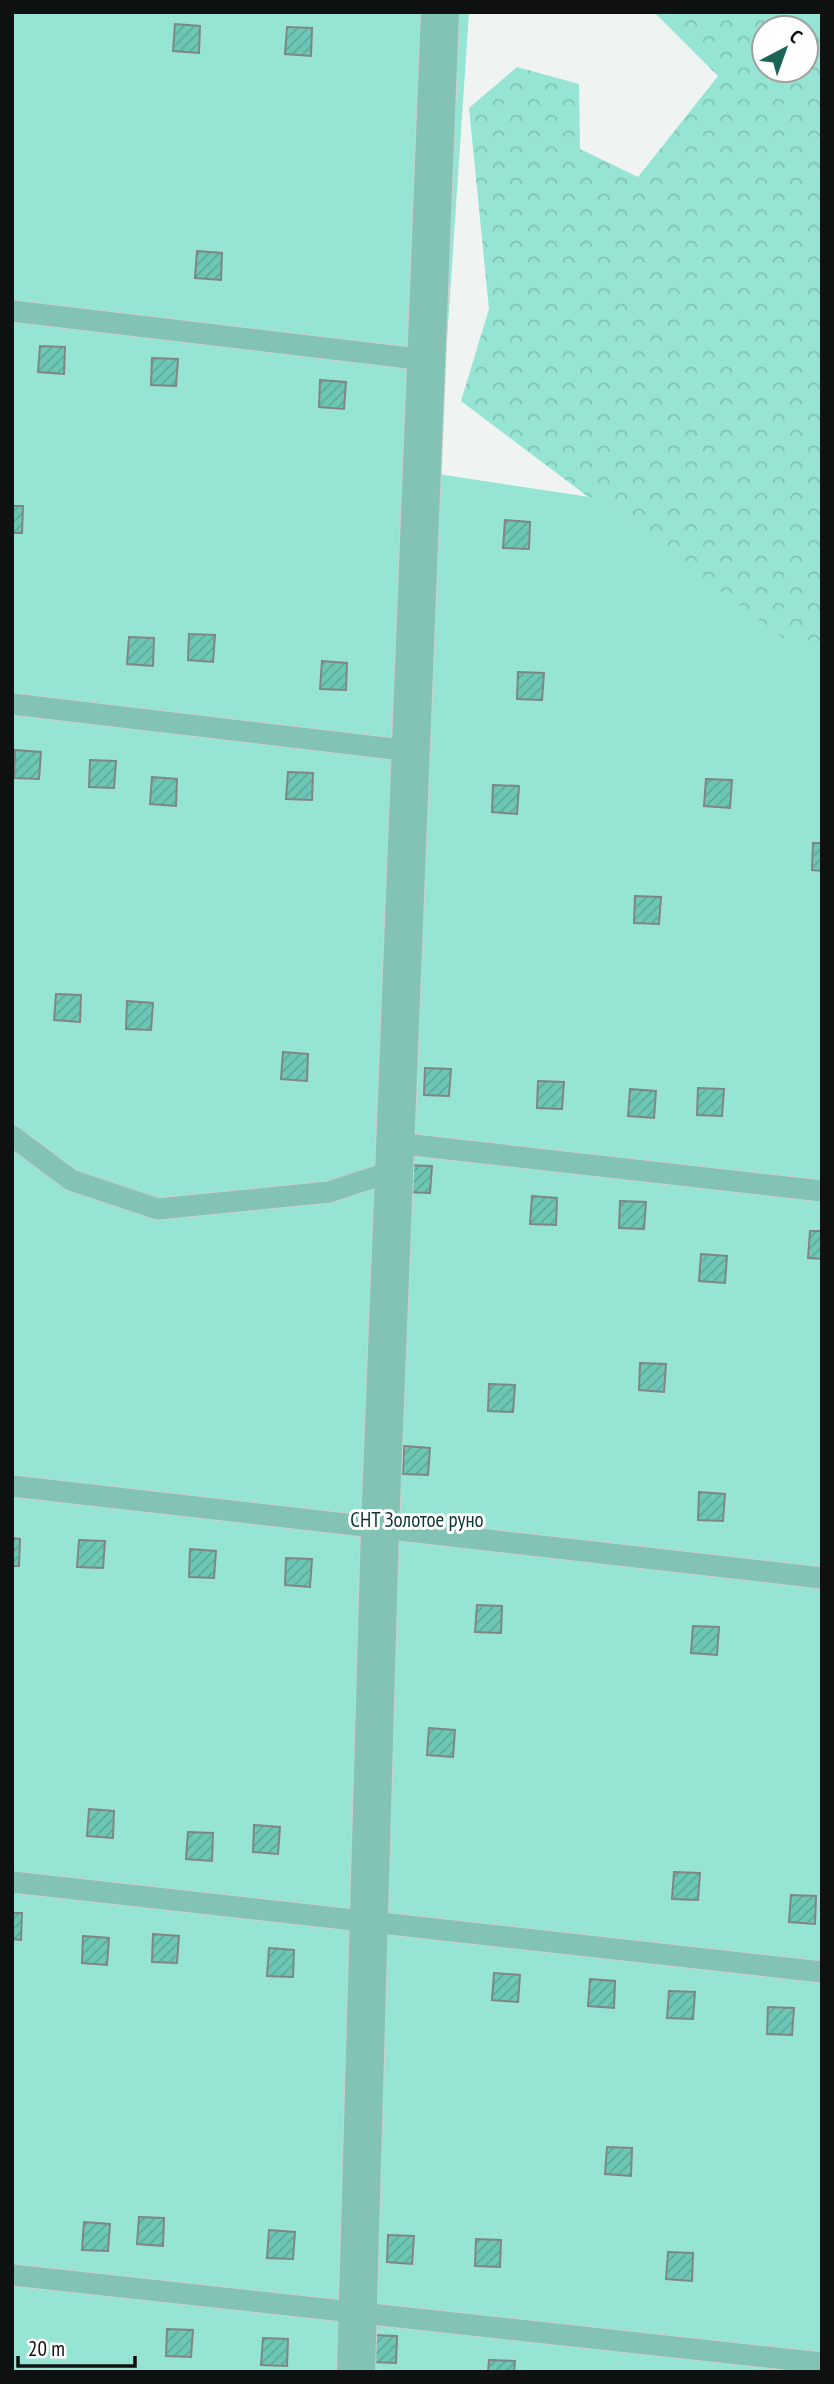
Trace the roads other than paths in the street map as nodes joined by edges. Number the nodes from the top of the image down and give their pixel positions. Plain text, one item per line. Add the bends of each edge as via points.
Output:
1 (440, 12) edge
2 (12, 311) edge
3 (426, 360) junction
4 (12, 704) edge
5 (411, 751) junction
6 (12, 1136) edge
7 (394, 1157) junction
8 (822, 1191) edge
9 (12, 1486) edge
10 (380, 1528) junction
11 (822, 1578) edge
12 (12, 1882) edge
13 (369, 1923) junction
14 (822, 1972) edge
15 (12, 2275) edge
16 (357, 2314) junction
17 (822, 2363) edge
18 (356, 2372) edge

1 - 3 street
2 - 3 lane
3 - 5 street
4 - 5 lane
5 - 7 street
6 - 7 lane via 71,1180 158,1209 329,1192
7 - 8 lane
7 - 10 street
9 - 10 lane
10 - 11 lane
10 - 13 street
12 - 13 lane
13 - 14 lane
13 - 16 street
15 - 16 lane
16 - 17 lane
16 - 18 street

